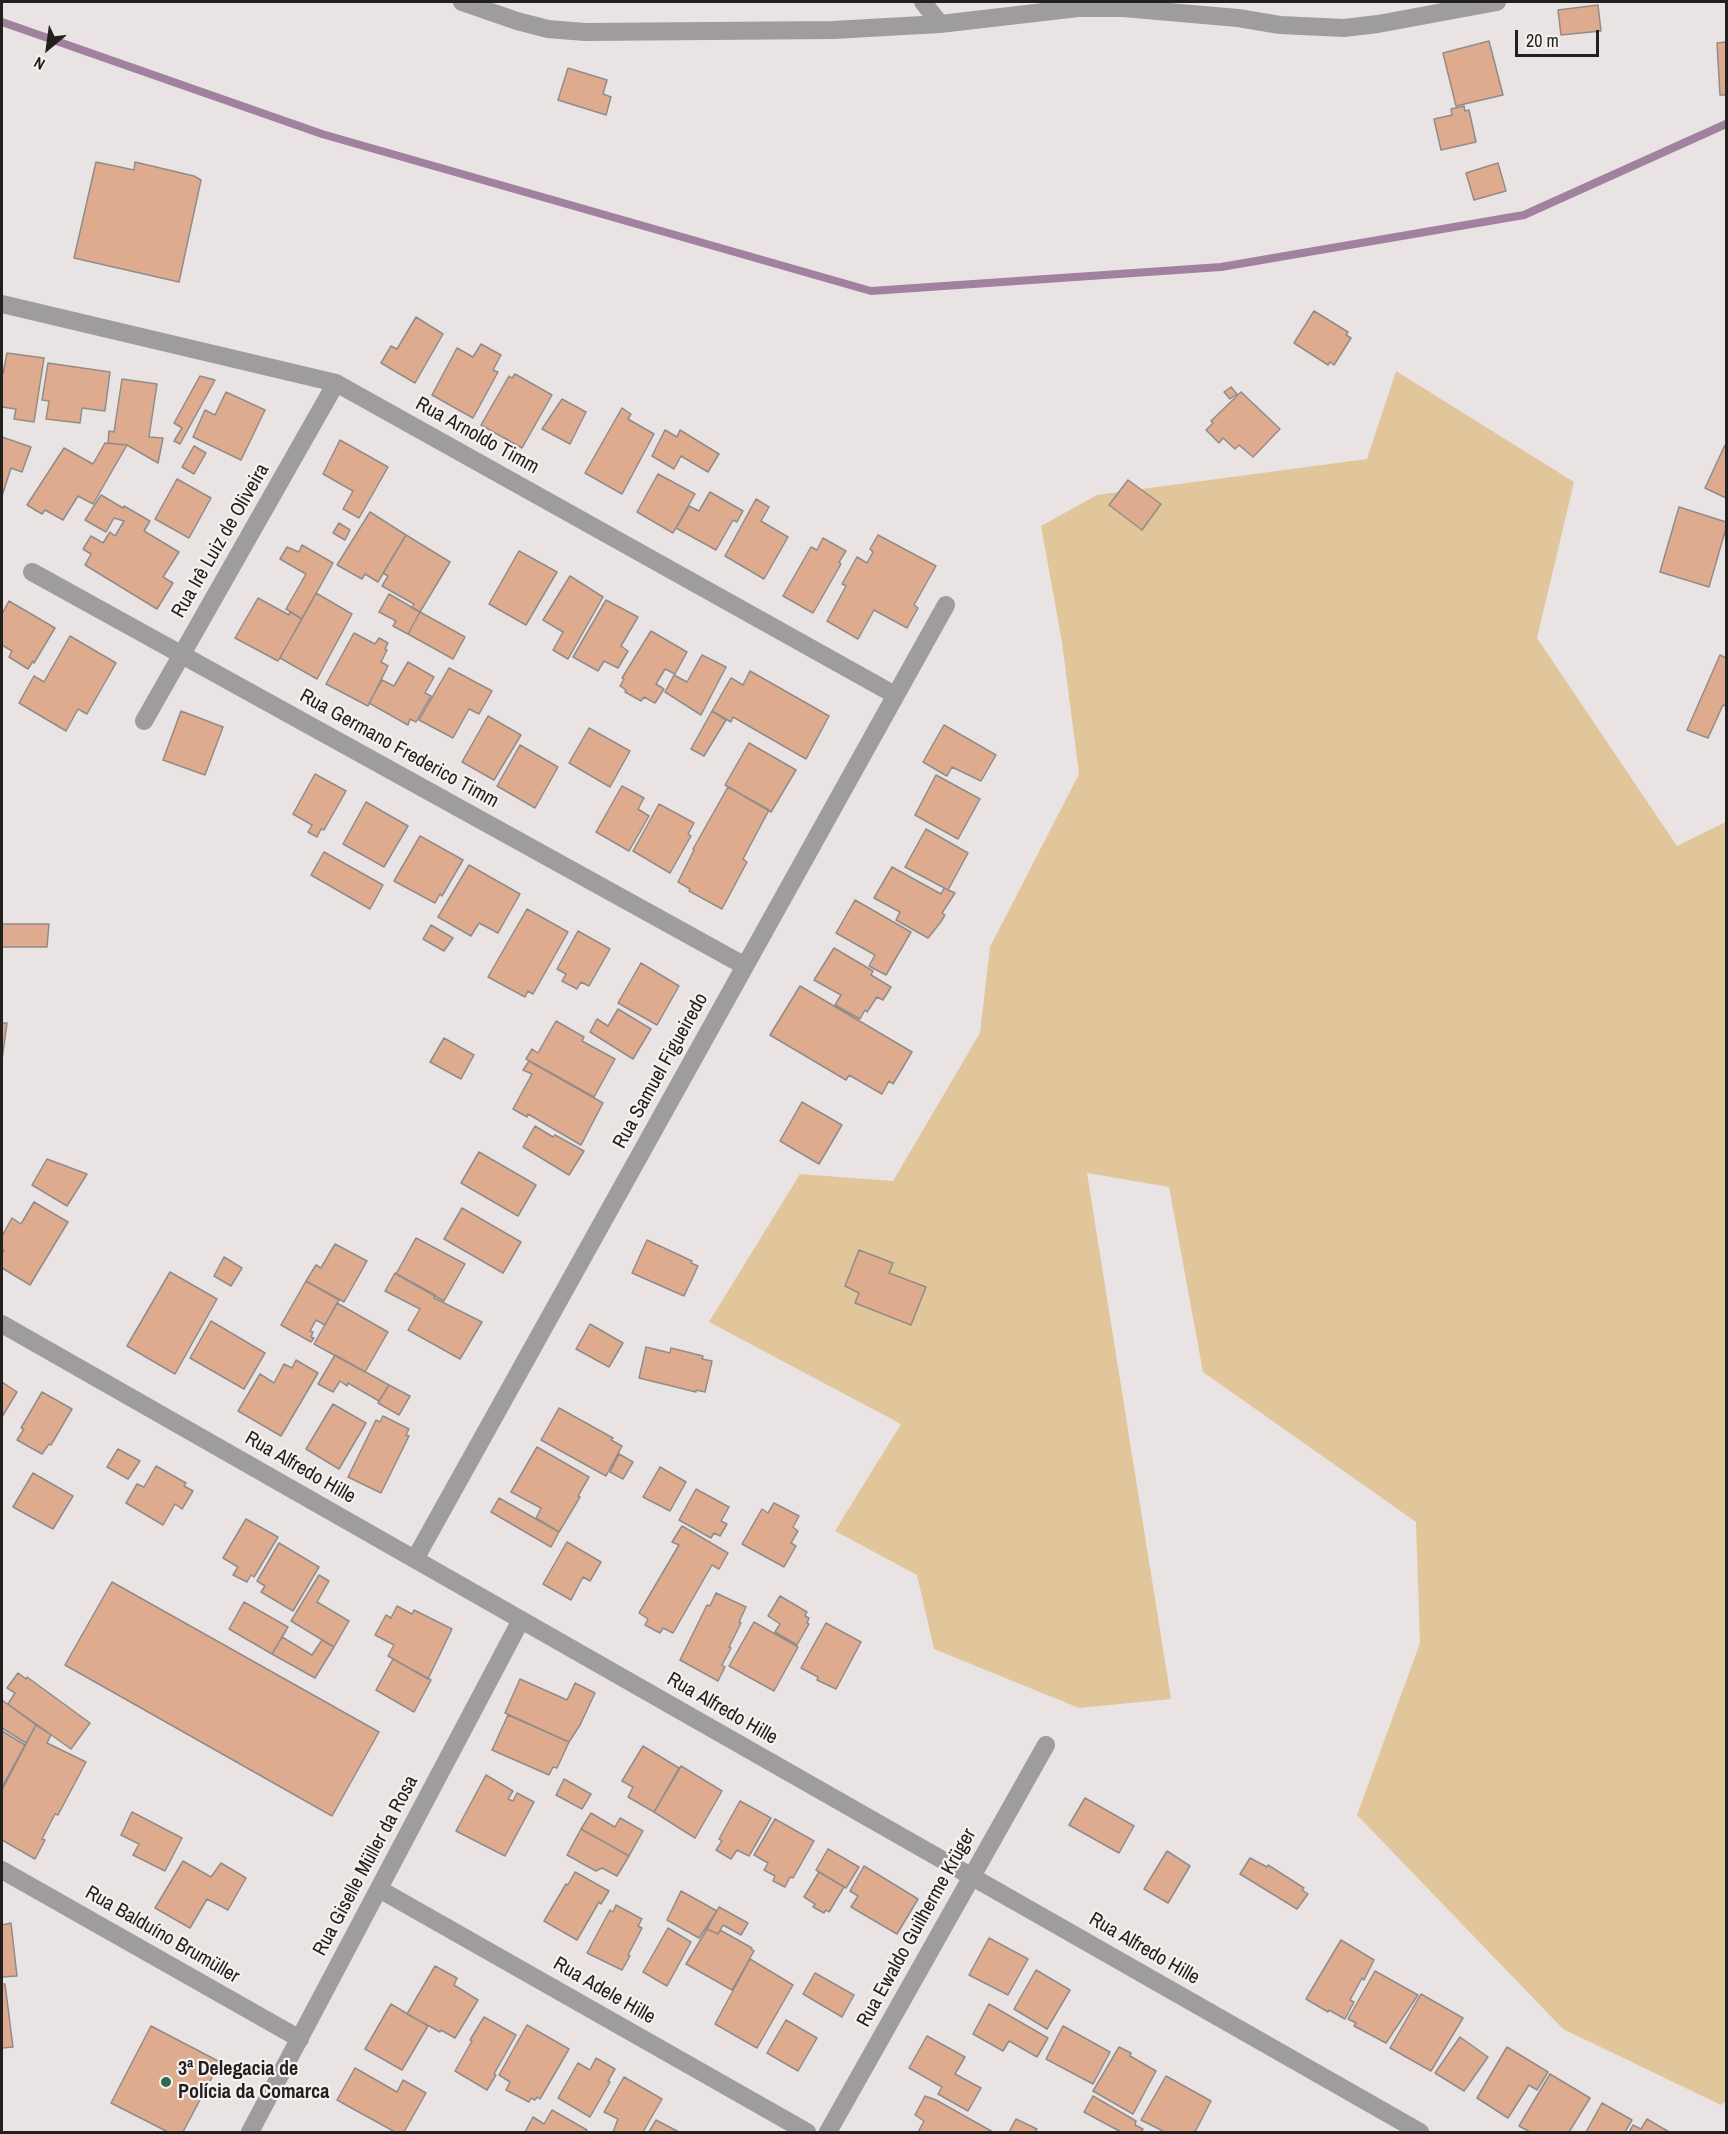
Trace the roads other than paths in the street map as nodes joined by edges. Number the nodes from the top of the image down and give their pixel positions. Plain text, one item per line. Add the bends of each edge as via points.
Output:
1 (462, 2) edge
2 (923, 2) edge
3 (1497, 2) edge
4 (940, 24) junction
5 (2, 304) edge
6 (336, 383) junction
7 (32, 572) dead end
8 (946, 605) dead end
9 (182, 655) junction
10 (895, 695) junction
11 (144, 721) dead end
12 (745, 966) junction
13 (2, 1324) edge
14 (415, 1559) junction
15 (521, 1620) junction
16 (1046, 1745) dead end
17 (2, 1870) edge
18 (972, 1877) junction
19 (379, 1889) junction
20 (300, 2039) junction
21 (250, 2133) edge
22 (807, 2133) edge
23 (828, 2133) edge
24 (1420, 2133) edge

1 - 4 street via 548,29 585,32 833,30
2 - 4 street
3 - 4 street via 1344,28 1123,8 1078,8
5 - 6 street, Rua Arnoldo Timm
6 - 9 street, Rua Irê Luiz de Oliveira
6 - 10 street, Rua Arnoldo Timm
7 - 9 street, Rua Germano Frederico Timm
8 - 10 street, Rua Samuel Figueiredo
9 - 11 street, Rua Irê Luiz de Oliveira
9 - 12 street, Rua Germano Frederico Timm
10 - 12 street, Rua Samuel Figueiredo
12 - 14 street, Rua Samuel Figueiredo
13 - 14 street, Rua Alfredo Hille
14 - 15 street, Rua Alfredo Hille
15 - 18 street, Rua Alfredo Hille
15 - 19 street, Rua Giselle Müller da Rosa
16 - 18 street, Rua Ewaldo Guilherme Krüger
17 - 20 street, Rua Balduíno Brumüller
18 - 23 street, Rua Ewaldo Guilherme Krüger
18 - 24 street, Rua Alfredo Hille
19 - 20 street, Rua Giselle Müller da Rosa
19 - 22 street, Rua Adele Hille
20 - 21 street, Rua Giselle Müller da Rosa

